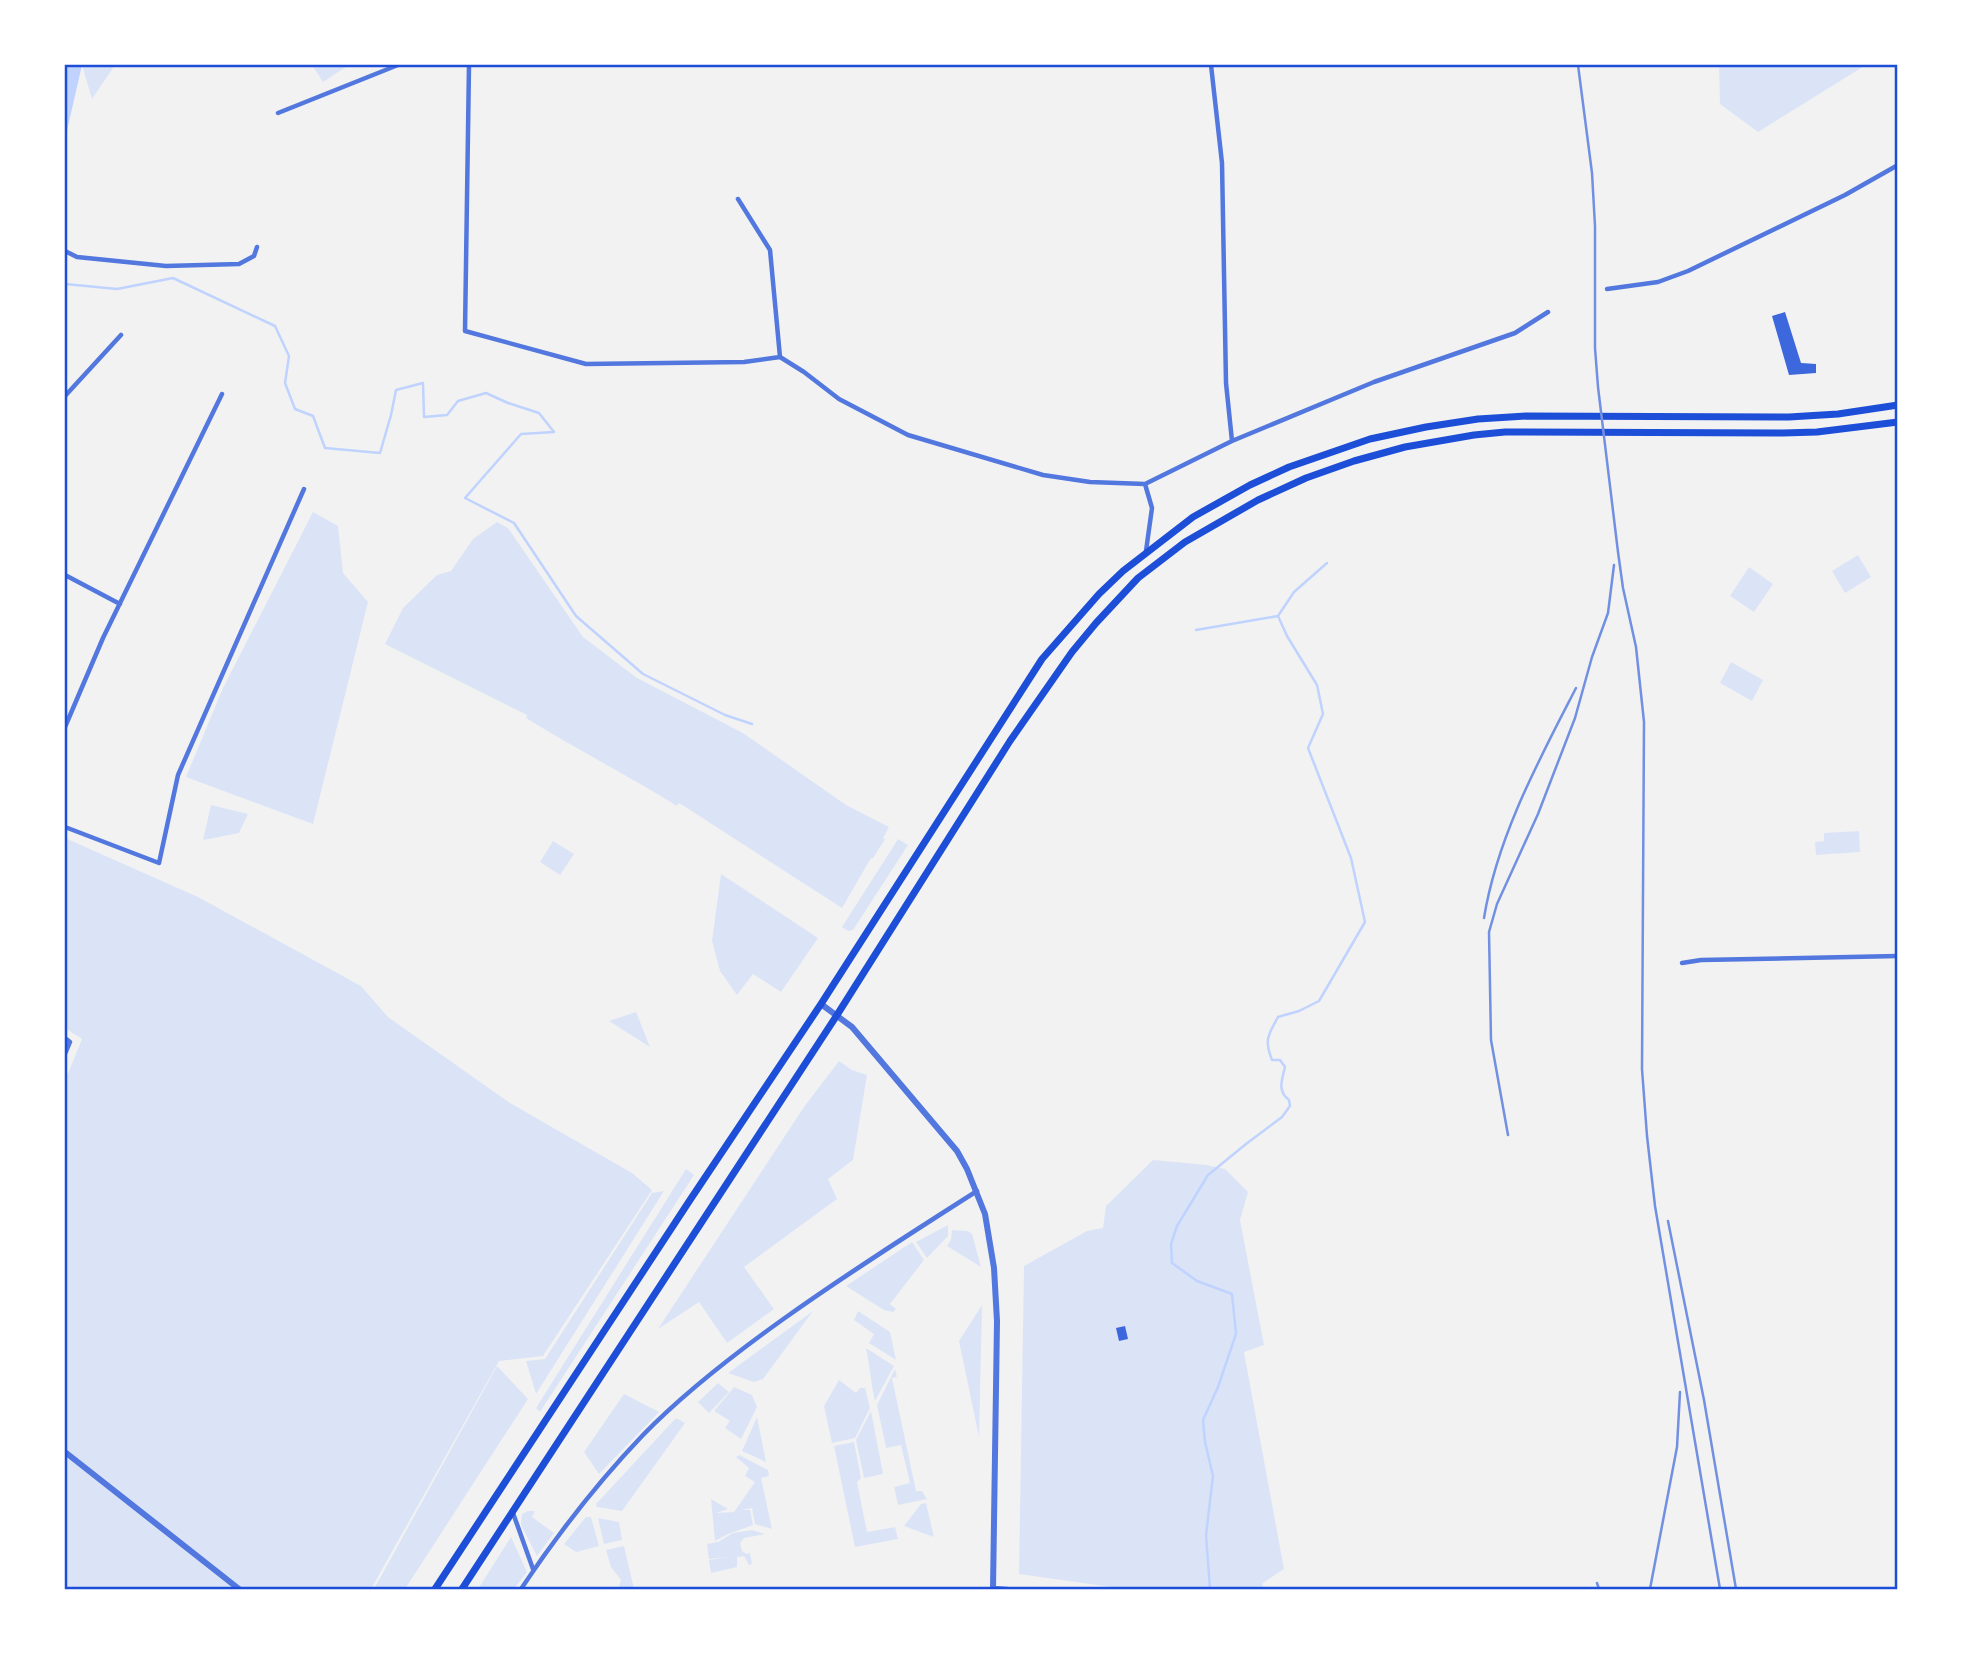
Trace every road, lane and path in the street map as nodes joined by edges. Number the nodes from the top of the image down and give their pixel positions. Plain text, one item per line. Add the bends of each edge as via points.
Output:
1 (398, 65) edge
2 (469, 65) edge
3 (1211, 65) edge
4 (278, 113) dead end
5 (1898, 165) edge
6 (738, 199) dead end
7 (257, 247) dead end
8 (65, 251) edge
9 (1607, 289) dead end
10 (1548, 313) dead end
11 (121, 335) dead end
12 (780, 357) junction
13 (222, 394) dead end
14 (65, 396) edge
15 (1898, 405) edge
16 (1898, 422) edge
17 (1232, 442) junction
18 (1145, 484) junction
19 (304, 489) dead end
20 (1146, 552) junction
21 (65, 575) edge
22 (120, 604) junction
23 (65, 727) edge
24 (65, 827) edge
25 (1898, 956) edge
26 (1682, 963) dead end
27 (821, 1004) junction
28 (837, 1015) junction
29 (65, 1038) edge
30 (65, 1054) edge
31 (977, 1191) junction
32 (65, 1452) edge
33 (513, 1513) junction
34 (534, 1570) junction
35 (239, 1589) edge
36 (435, 1589) edge
37 (462, 1589) edge
38 (521, 1589) edge
39 (993, 1589) edge
40 (1007, 1589) edge

1 - 4 street
2 - 12 street via 465,331 586,364 744,362
3 - 17 street via 1222,163 1226,383
5 - 9 street via 1688,271 1658,282
6 - 12 street via 770,250
7 - 8 street via 254,256 239,264 166,266 77,257
10 - 17 street via 1515,333 1374,382
11 - 14 street
12 - 18 street via 839,398 908,435 1043,475
13 - 22 street
15 - 20 main road via 1798,417 1525,416 1426,427 1370,439 1289,467 1199,513
16 - 28 main road via 1817,432 1474,435 1354,461 1238,511 1185,542 1138,578 1072,652 1010,741
17 - 18 street
18 - 20 street via 1152,508
19 - 24 street via 178,775 159,863
20 - 27 main road via 1098,594 1042,659
21 - 22 street
22 - 23 street
25 - 26 street
27 - 28 street
27 - 36 main road
28 - 31 street via 957,1151
28 - 33 main road
29 - 30 street via 70,1042
31 - 34 street via 843,1277 710,1373 642,1436 577,1510
31 - 39 street via 993,1258 997,1321
32 - 35 street
33 - 34 street
33 - 37 main road
34 - 38 street
39 - 40 street

